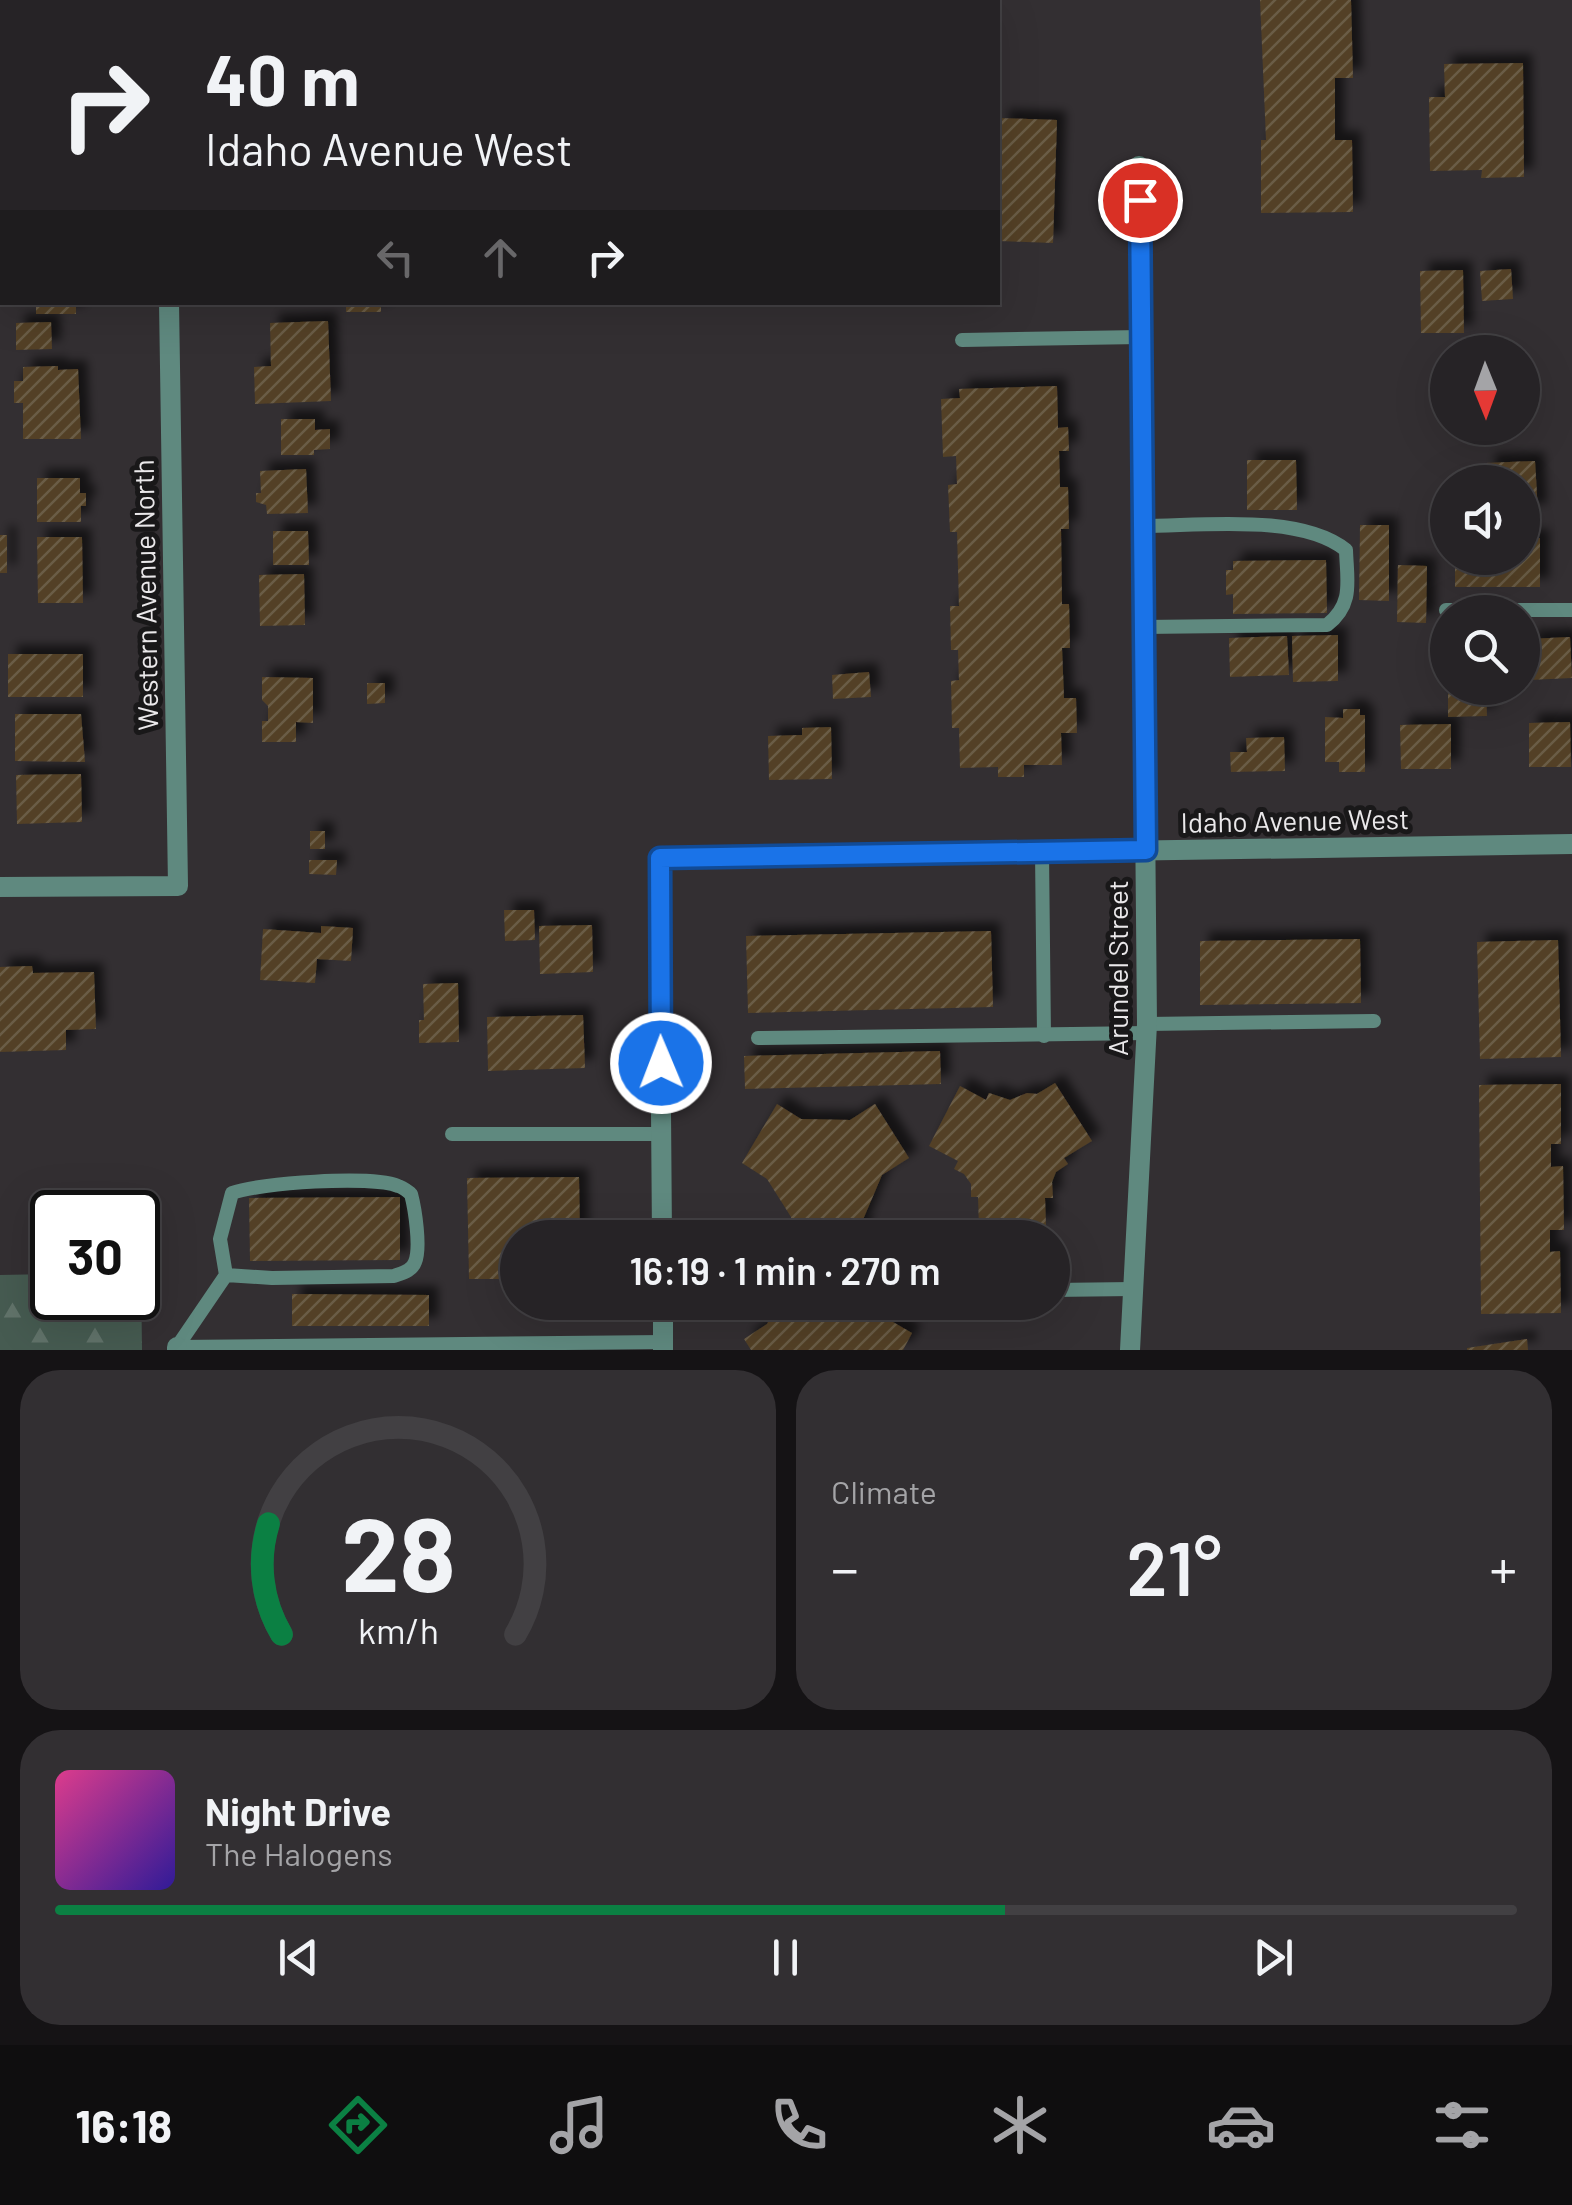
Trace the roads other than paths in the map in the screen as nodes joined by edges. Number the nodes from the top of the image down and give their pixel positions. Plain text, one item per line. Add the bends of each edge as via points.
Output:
1 (1139, 166) dead end
2 (169, 305) edge
3 (1141, 337) junction
4 (962, 340) dead end
5 (1142, 526) junction
6 (1540, 610) edge
7 (1572, 610) edge
8 (1144, 628) junction
9 (1572, 844) edge
10 (1146, 850) junction
11 (1042, 852) junction
12 (0, 887) edge
13 (1374, 1021) dead end
14 (1147, 1028) junction
15 (1044, 1036) junction
16 (758, 1038) dead end
17 (452, 1134) dead end
18 (662, 1134) junction
19 (662, 1220) edge
20 (226, 1275) junction
21 (1134, 1289) junction
22 (1070, 1290) edge
23 (663, 1320) edge
24 (663, 1346) edge
25 (177, 1348) edge
26 (1130, 1350) edge

1 - 3 street, Arundel Street
2 - 12 street, Western Avenue North via 178,886
3 - 4 lane
3 - 5 street, Arundel Street
5 - 8 street, Arundel Street
5 - 8 lane via 1305,529 1331,538 1346,550 1347,598 1327,625
6 - 7 lane
8 - 10 street, Arundel Street
9 - 10 street, Idaho Avenue West
10 - 11 street, Idaho Avenue West
10 - 14 street, Arundel Street
11 - 15 lane
11 - 18 street, Idaho Avenue West via 660,858
13 - 14 lane
14 - 15 lane
14 - 21 street, Arundel Street
15 - 16 lane
17 - 18 lane
18 - 19 street
20 - 20 lane via 394,1276 409,1270 416,1261 411,1194 396,1185 354,1182 250,1187 232,1194 220,1239
20 - 25 lane
21 - 22 lane
21 - 26 street, Arundel Street
23 - 24 street
24 - 25 lane

